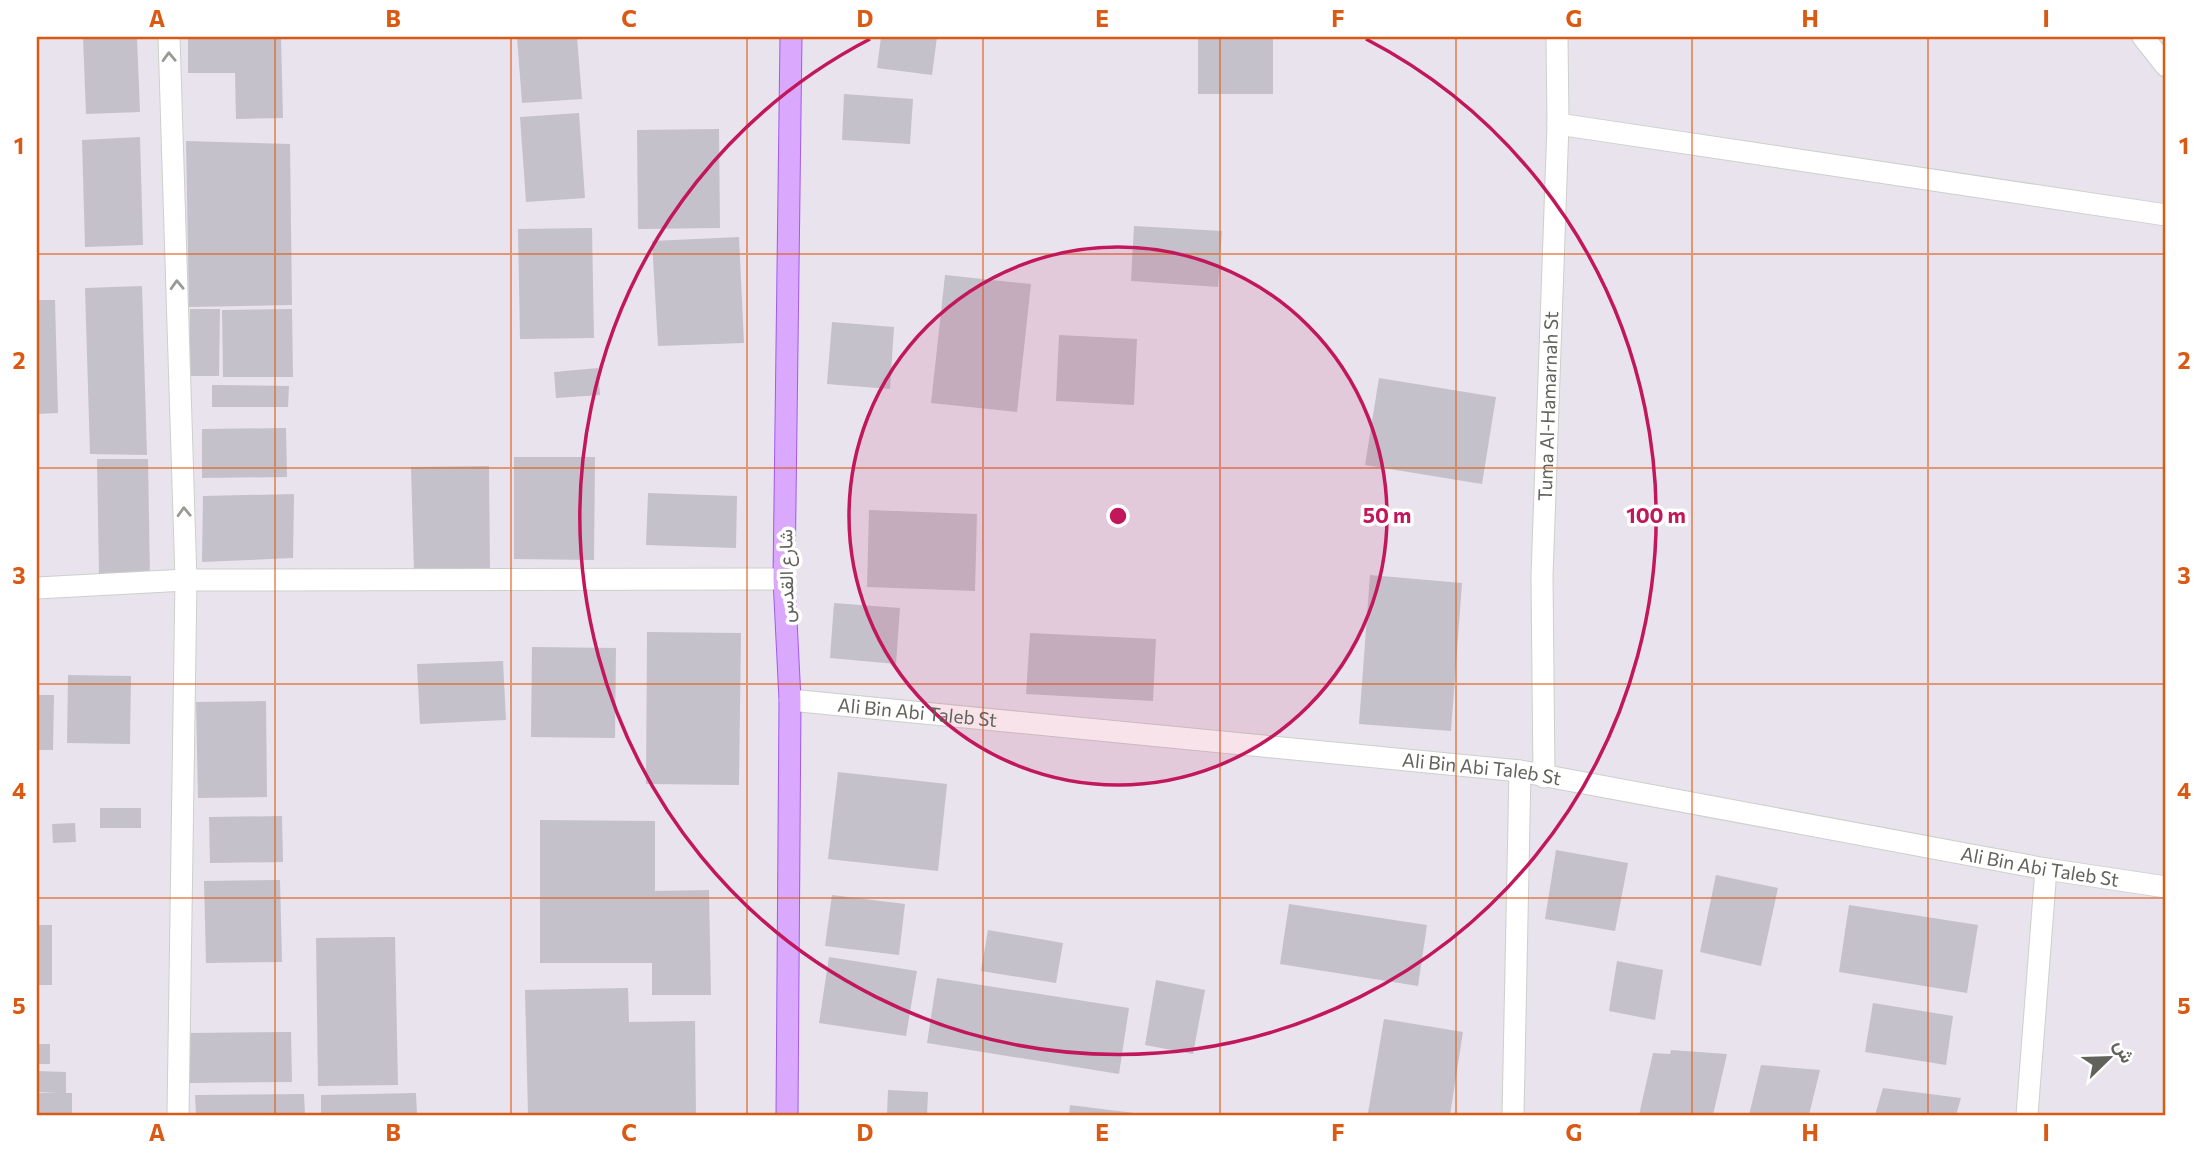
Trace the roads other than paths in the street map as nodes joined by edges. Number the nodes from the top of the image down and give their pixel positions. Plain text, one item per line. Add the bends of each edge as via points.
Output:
1 (169, 37) edge
2 (791, 37) edge
3 (1557, 37) edge
4 (2143, 37) edge
5 (2166, 66) edge
6 (1558, 124) junction
7 (2166, 215) edge
8 (784, 579) junction
9 (186, 580) junction
10 (37, 587) edge
11 (790, 700) junction
12 (1520, 771) junction
13 (1544, 777) junction
14 (2046, 869) junction
15 (2166, 887) edge
16 (178, 1115) edge
17 (787, 1115) edge
18 (1513, 1115) edge
19 (2027, 1115) edge

9 -> 1 street
2 - 8 main road, شارع القدس
3 - 6 street, Tuma Al-Hamarnah St
4 - 5 street
6 - 7 street
6 - 13 street, Tuma Al-Hamarnah St via 1542,576
8 - 9 street
8 - 11 main road, شارع القدس
9 - 10 street
9 - 16 street
11 - 12 street, Ali Bin Abi Taleb St
11 - 17 main road, شارع القدس
12 - 13 street, Ali Bin Abi Taleb St
12 - 18 street
13 - 14 street, Ali Bin Abi Taleb St
14 - 15 street, Ali Bin Abi Taleb St
14 - 19 street

